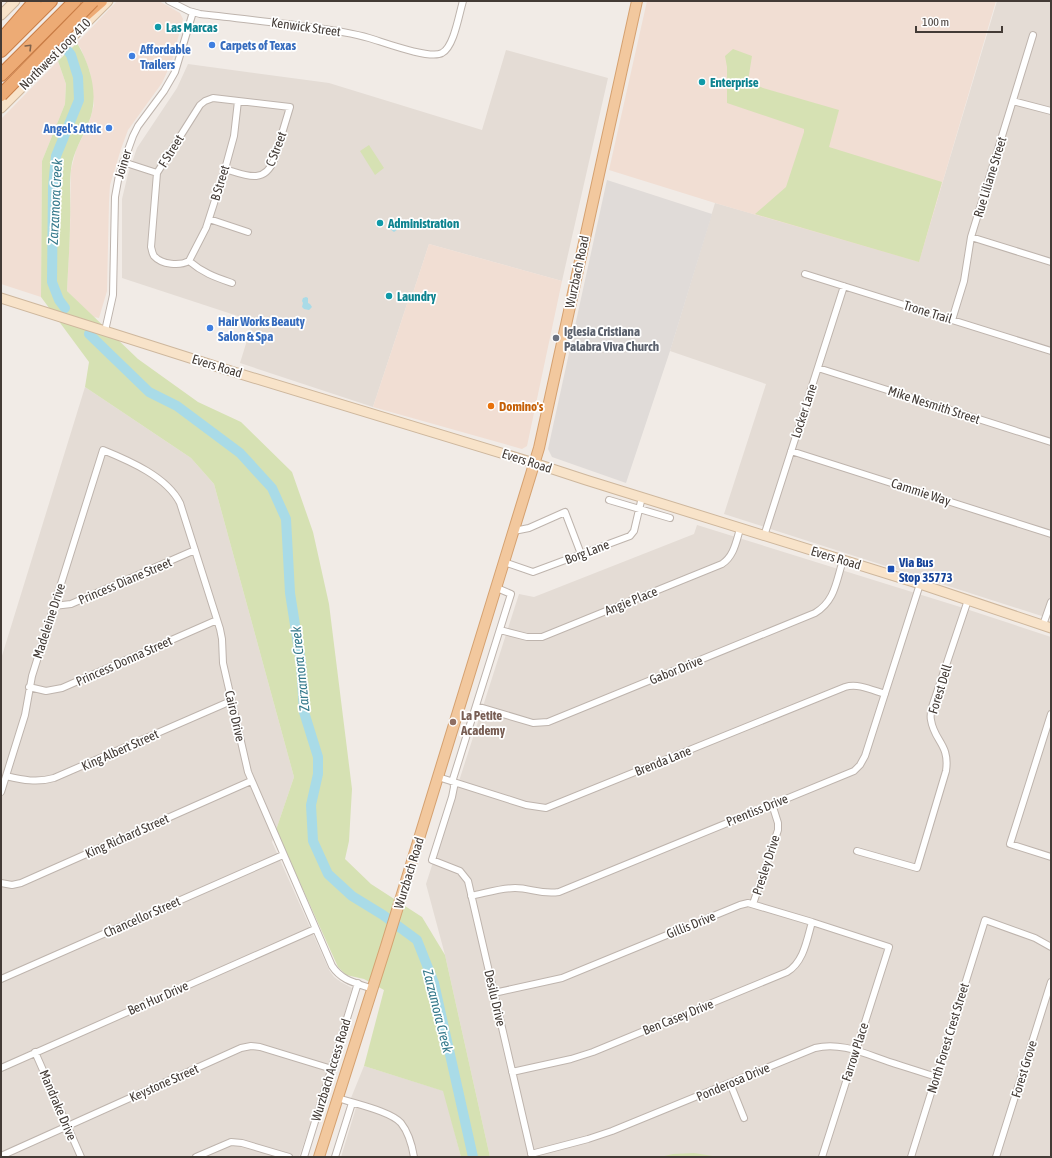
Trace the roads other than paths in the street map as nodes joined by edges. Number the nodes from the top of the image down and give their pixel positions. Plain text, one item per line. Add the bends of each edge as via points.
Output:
1 (15, 1) edge
2 (26, 1) edge
3 (35, 1) edge
4 (51, 1) edge
5 (75, 1) edge
6 (93, 1) edge
7 (101, 1) edge
8 (108, 1) edge
9 (168, 1) edge
10 (463, 1) edge
11 (637, 1) edge
12 (193, 12) junction
13 (1, 15) edge
14 (1, 27) edge
15 (1033, 35) dead end
16 (1, 40) edge
17 (1, 51) edge
18 (1, 75) edge
19 (1, 87) edge
20 (1, 95) edge
21 (238, 101) junction
22 (1013, 101) junction
23 (290, 107) joint
24 (1, 108) edge
25 (1051, 111) edge
26 (123, 162) junction
27 (225, 169) junction
28 (158, 173) junction
29 (209, 219) junction
30 (248, 232) dead end
31 (971, 237) junction
32 (189, 261) junction
33 (1051, 262) edge
34 (805, 274) dead end
35 (232, 283) dead end
36 (844, 286) junction
37 (1, 298) edge
38 (952, 320) junction
39 (105, 331) junction
40 (1051, 351) edge
41 (818, 368) junction
42 (1051, 442) edge
43 (103, 450) joint
44 (791, 451) junction
45 (534, 463) junction
46 (642, 497) junction
47 (608, 500) dead end
48 (639, 509) junction
49 (670, 518) dead end
50 (740, 529) junction
51 (514, 531) junction
52 (1051, 534) edge
53 (764, 536) junction
54 (196, 550) junction
55 (581, 554) junction
56 (843, 560) junction
57 (504, 562) junction
58 (920, 584) junction
59 (497, 588) junction
60 (968, 600) junction
61 (1051, 602) edge
62 (54, 606) junction
63 (217, 620) junction
64 (1047, 627) edge
65 (500, 630) junction
66 (29, 687) junction
67 (885, 694) junction
68 (231, 701) junction
69 (476, 706) junction
70 (1051, 714) edge
71 (6, 776) junction
72 (438, 777) junction
73 (251, 781) junction
74 (453, 782) junction
75 (1, 792) edge
76 (772, 804) junction
77 (857, 851) dead end
78 (283, 855) junction
79 (1051, 857) edge
80 (432, 860) joint
81 (1, 884) edge
82 (471, 896) junction
83 (753, 904) junction
84 (812, 922) junction
85 (315, 929) junction
86 (889, 947) joint
87 (1051, 947) edge
88 (1, 979) edge
89 (1051, 982) edge
90 (358, 983) junction
91 (373, 989) junction
92 (494, 994) junction
93 (856, 1050) junction
94 (35, 1052) junction
95 (1, 1068) edge
96 (332, 1069) junction
97 (512, 1072) junction
98 (936, 1077) junction
99 (730, 1083) junction
100 (338, 1098) junction
101 (352, 1103) junction
102 (744, 1118) dead end
103 (67, 1126) junction
104 (532, 1155) edge
105 (1, 1156) edge
106 (81, 1157) edge
107 (196, 1157) edge
108 (289, 1157) edge
109 (304, 1157) edge
110 (320, 1157) edge
111 (335, 1157) edge
112 (414, 1157) edge
113 (822, 1157) edge
114 (911, 1157) edge
115 (996, 1157) edge

1 - 13 main road
2 - 14 highway
3 - 16 highway
4 - 17 highway
18 -> 5 highway
6 - 20 highway, bridge
7 - 19 highway
8 - 24 main road, Northwest Loop 410
9 - 12 street, Kenwick Street
10 - 12 street, Kenwick Street via 451,43 443,53 434,55 336,30
11 - 45 main road, Wurzbach Road
12 - 26 street, Joiner via 170,82 138,126
15 - 22 street, Rue Liliane Street
21 - 23 street, F Street
21 - 27 street, B Street via 234,136
21 - 28 street, F Street via 213,98 200,104
22 - 25 street
22 - 31 street, Rue Liliane Street
23 - 27 street, C Street via 274,160 267,172 253,177
26 - 28 street
26 - 39 street, Joiner via 115,197 113,295
27 - 29 street, B Street
28 - 32 street, F Street via 151,247 153,254 161,261 176,265
29 - 30 street
29 - 32 street, B Street
31 - 33 street
31 - 38 street, Rue Liliane Street via 964,281
32 - 35 street via 200,271
34 - 36 street, Trone Trail
36 - 38 street, Trone Trail
36 - 41 street, Locker Lane
37 - 39 main road, Evers Road
38 - 40 street, Trone Trail
39 - 45 main road, Evers Road
41 - 42 street, Mike Nesmith Street
41 - 44 street, Locker Lane
43 - 54 street, Cairo Drive via 123,458 162,480 171,488 180,503
43 - 62 street, Madeleine Drive
44 - 52 street, Cammie Way
44 - 53 street, Locker Lane
45 - 46 main road, Evers Road
45 - 51 main road, Wurzbach Road
46 - 48 street, Borg Lane
46 - 50 main road, Evers Road
47 - 48 street
48 - 49 street
48 - 55 street, Borg Lane via 634,531 630,536
50 - 53 main road, Evers Road
50 - 65 street, Angie Place via 732,552 722,564 542,636 527,637
51 - 55 street via 529,528 565,512
51 - 57 main road, Wurzbach Road
53 - 56 main road, Evers Road
54 - 62 street, Princess Diane Street via 71,604
54 - 63 street, Cairo Drive
55 - 57 street, Borg Lane via 533,572
56 - 58 main road, Evers Road
56 - 69 street, Gabor Drive via 829,601 815,613 548,722 533,723
57 - 59 main road, Wurzbach Road
58 - 60 main road, Evers Road
58 - 67 street, Prentiss Drive
59 - 65 street, Wurzbach Road via 511,594
59 - 72 main road, Wurzbach Road
60 - 64 main road, Evers Road
60 - 77 street, Forest Dell via 932,707 930,718 948,762 917,868
61 - 64 street
62 - 66 street, Madeleine Drive
63 - 66 street, Princess Donna Street via 62,688 46,691
63 - 68 street, Cairo Drive
65 - 69 street, Wurzbach Road
66 - 71 street, Madeleine Drive via 25,715
67 - 74 street, Brenda Lane via 857,685 845,687 546,808 526,806
67 - 76 street, Prentiss Drive via 860,765 854,770
68 - 71 street, King Albert Street via 54,778 30,781
68 - 73 street, Cairo Drive
69 - 74 street, Wurzbach Road
70 - 79 street via 1010,844
71 - 75 street, Madeleine Drive
72 - 74 street, Brenda Lane
72 - 91 main road, Wurzbach Road
73 - 78 street, Cairo Drive
73 - 81 street, King Richard Street via 21,883
74 - 80 street, Wurzbach Road via 452,797
76 - 82 street, Prentiss Drive via 559,892 540,893 513,888
76 - 83 street, Presley Drive via 778,830
78 - 85 street, Cairo Drive
78 - 88 street, Chancellor Street
80 - 82 street, Desilu Drive via 460,871 468,881
82 - 92 street, Desilu Drive
83 - 84 street, Gillis Drive
83 - 92 street, Gillis Drive via 740,905 562,978
84 - 86 street, Gillis Drive
84 - 97 street, Ben Casey Drive via 797,964 787,972 592,1052
85 - 90 street, Cairo Drive via 337,973
85 - 94 street, Ben Hur Drive
86 - 93 street, Farrow Place
87 - 98 street, North Forest Crest Street via 1035,938 985,920
89 - 115 street, Forest Grove
90 - 91 street, Cairo Drive
90 - 96 street, Wurzbach Access Road
91 - 100 main road, Wurzbach Road
92 - 97 street, Desilu Drive
93 - 98 street, Ponderosa Drive
93 - 99 street, Ponderosa Drive via 822,1046
93 - 113 street, Farrow Place
94 - 95 street, Ben Hur Drive
94 - 103 street, Mandrake Drive
96 - 103 street, Keystone Street via 260,1047 241,1048
96 - 109 street, Wurzbach Access Road
97 - 104 street, Desilu Drive
98 - 114 street, North Forest Crest Street
99 - 102 street
99 - 104 street, Ponderosa Drive via 612,1131
100 - 101 street
100 - 110 main road, Wurzbach Road
101 - 111 street
101 - 112 street via 391,1115 400,1122 408,1135
103 - 105 street, Keystone Street
103 - 106 street, Mandrake Drive
107 - 108 street via 231,1142

